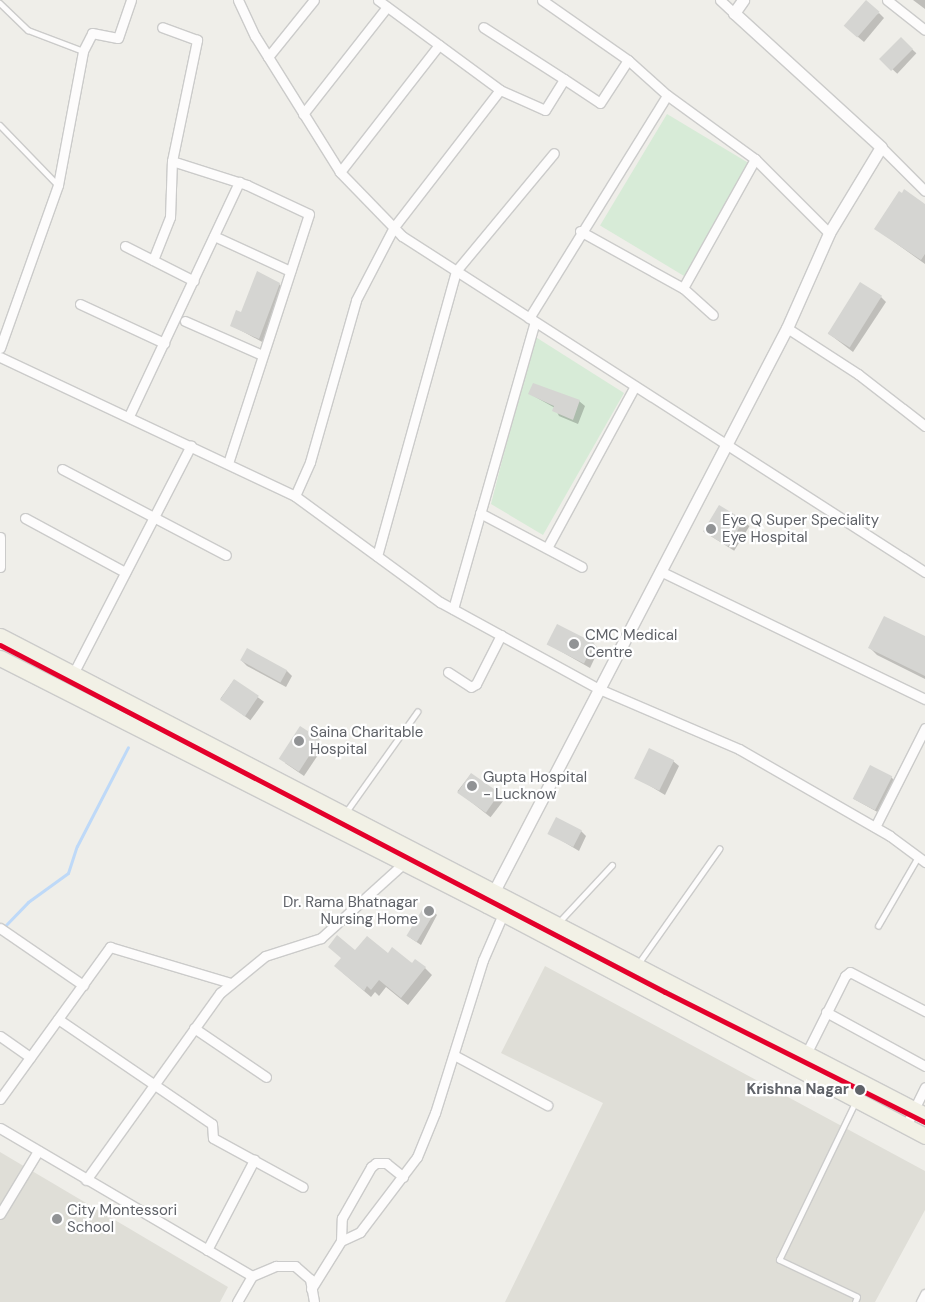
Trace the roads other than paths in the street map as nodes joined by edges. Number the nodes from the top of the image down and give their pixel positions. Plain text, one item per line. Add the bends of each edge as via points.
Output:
1 (131, 0) edge
2 (238, 0) edge
3 (314, 0) edge
4 (378, 0) edge
5 (542, 0) edge
6 (720, 0) edge
7 (743, 0) edge
8 (887, 0) edge
9 (0, 3) edge
10 (387, 7) junction
11 (734, 13) junction
12 (162, 27) dead end
13 (483, 27) dead end
14 (925, 30) edge
15 (439, 45) junction
16 (83, 51) junction
17 (268, 57) junction
18 (628, 60) junction
19 (564, 79) junction
20 (500, 90) junction
21 (667, 95) junction
22 (304, 114) junction
23 (0, 125) edge
24 (881, 147) junction
25 (554, 153) dead end
26 (755, 159) junction
27 (172, 161) junction
28 (340, 172) junction
29 (239, 182) junction
30 (58, 185) junction
31 (925, 191) edge
32 (394, 227) junction
33 (580, 231) junction
34 (829, 233) junction
35 (214, 236) junction
36 (125, 246) dead end
37 (153, 260) junction
38 (290, 271) junction
39 (456, 271) junction
40 (194, 280) junction
41 (684, 288) junction
42 (80, 304) dead end
43 (713, 314) dead end
44 (532, 320) junction
45 (184, 322) dead end
46 (786, 328) junction
47 (164, 343) junction
48 (0, 348) edge
49 (262, 355) junction
50 (0, 357) edge
51 (635, 386) junction
52 (129, 416) junction
53 (925, 426) edge
54 (191, 445) junction
55 (726, 445) junction
56 (228, 463) junction
57 (62, 469) dead end
58 (295, 496) junction
59 (480, 513) junction
60 (155, 516) junction
61 (25, 518) dead end
62 (0, 537) edge
63 (547, 548) junction
64 (226, 555) dead end
65 (377, 556) junction
66 (0, 567) edge
67 (582, 567) dead end
68 (660, 570) junction
69 (125, 572) junction
70 (925, 572) edge
71 (453, 609) junction
72 (0, 636) edge
73 (501, 636) junction
74 (0, 658) edge
75 (74, 672) junction
76 (448, 672) dead end
77 (599, 689) junction
78 (925, 699) edge
79 (417, 712) dead end
80 (925, 728) edge
81 (345, 813) junction
82 (875, 827) junction
83 (719, 848) dead end
84 (922, 859) edge
85 (404, 863) junction
86 (612, 865) dead end
87 (494, 890) junction
88 (487, 905) junction
89 (503, 914) junction
90 (557, 924) junction
91 (878, 926) dead end
92 (3, 930) edge
93 (637, 965) junction
94 (231, 983) junction
95 (83, 985) junction
96 (925, 1010) edge
97 (826, 1012) junction
98 (58, 1019) junction
99 (194, 1028) junction
100 (0, 1036) edge
101 (807, 1052) junction
102 (454, 1055) junction
103 (30, 1058) junction
104 (925, 1066) edge
105 (266, 1077) dead end
106 (154, 1084) junction
107 (925, 1087) edge
108 (0, 1099) edge
109 (857, 1100) junction
110 (547, 1105) dead end
111 (919, 1112) edge
112 (906, 1126) junction
113 (0, 1128) edge
114 (925, 1136) edge
115 (38, 1151) junction
116 (254, 1160) junction
117 (403, 1177) junction
118 (86, 1180) junction
119 (303, 1187) dead end
120 (0, 1214) edge
121 (341, 1241) junction
122 (207, 1250) junction
123 (252, 1276) junction
124 (311, 1289) junction
125 (925, 1294) edge
126 (237, 1302) edge
127 (314, 1302) edge
128 (854, 1302) edge
129 (921, 1302) edge

1 - 16 street via 118,38 92,33
2 - 17 street
3 - 17 street
4 - 10 street
5 - 18 street
6 - 11 street
7 - 11 street
8 - 14 street
9 - 16 lane via 28,30
10 - 15 street
10 - 22 street
11 - 24 street
12 - 27 street via 197,40
13 - 19 street
15 - 20 street
15 - 28 street
16 - 30 street
17 - 22 street
18 - 19 street via 600,103
18 - 21 street
19 - 20 street via 546,110
20 - 32 street
21 - 26 street
21 - 33 street
22 - 28 street
23 - 30 lane
24 - 31 street
24 - 34 street
25 - 39 street
26 - 34 street
26 - 41 street
27 - 29 street
27 - 37 street via 170,217
28 - 32 street
29 - 35 street
29 - 38 street via 309,214
30 - 48 street
32 - 39 street
32 - 58 street via 356,300 310,462
33 - 41 street
33 - 44 street
34 - 46 street
35 - 38 street
35 - 40 street
36 - 37 street
37 - 40 street
38 - 49 street
39 - 44 street
39 - 65 street
40 - 47 street
41 - 43 street
42 - 47 street
44 - 51 street
44 - 59 street
45 - 49 street
46 - 53 street via 858,374
46 - 55 street
47 - 52 street
49 - 56 street
50 - 52 street
51 - 55 street
51 - 63 street
52 - 54 street
54 - 56 street
54 - 60 street
55 - 68 street
55 - 70 street
56 - 58 street
57 - 60 street
58 - 65 street
59 - 63 street
59 - 71 street
60 - 64 street
60 - 69 street
61 - 69 street
62 - 66 street
63 - 67 street
65 - 71 street
68 - 77 street
68 - 78 street
69 - 75 street
71 - 73 street
72 - 75 highway
73 - 76 street via 476,684 470,687
73 - 77 street
74 - 85 highway
75 - 81 highway
77 - 82 street via 739,749
77 - 87 street
79 - 81 lane
80 - 82 street
81 - 87 highway
82 - 84 street
83 - 93 lane
84 - 91 lane
85 - 88 highway
85 - 94 street via 321,938 265,956
86 - 90 lane
87 - 88 street
87 - 90 highway
88 - 89 highway
89 - 102 street via 483,960
89 - 109 highway
90 - 93 highway
92 - 95 street
93 - 101 highway
94 - 95 street via 110,947
94 - 99 street
95 - 98 street
96 - 97 street via 850,972
97 - 101 street
97 - 104 street
98 - 103 street
98 - 106 street
99 - 105 street
99 - 106 street
100 - 103 street
101 - 111 highway
102 - 110 street
102 - 117 street via 417,1157
103 - 108 street
106 - 116 street via 212,1124 214,1138
106 - 118 street
107 - 111 street
109 - 112 highway
109 - 128 lane via 779,1260 857,1297
111 - 112 street
112 - 114 highway
113 - 115 street
115 - 118 street
115 - 120 street
116 - 119 street
116 - 122 street
117 - 121 street via 360,1232
117 - 121 street via 386,1163 376,1163 371,1167 342,1218
118 - 122 street
121 - 124 street
122 - 123 street
123 - 124 street via 276,1266 295,1266 310,1279
123 - 126 street
124 - 127 street
125 - 129 street

